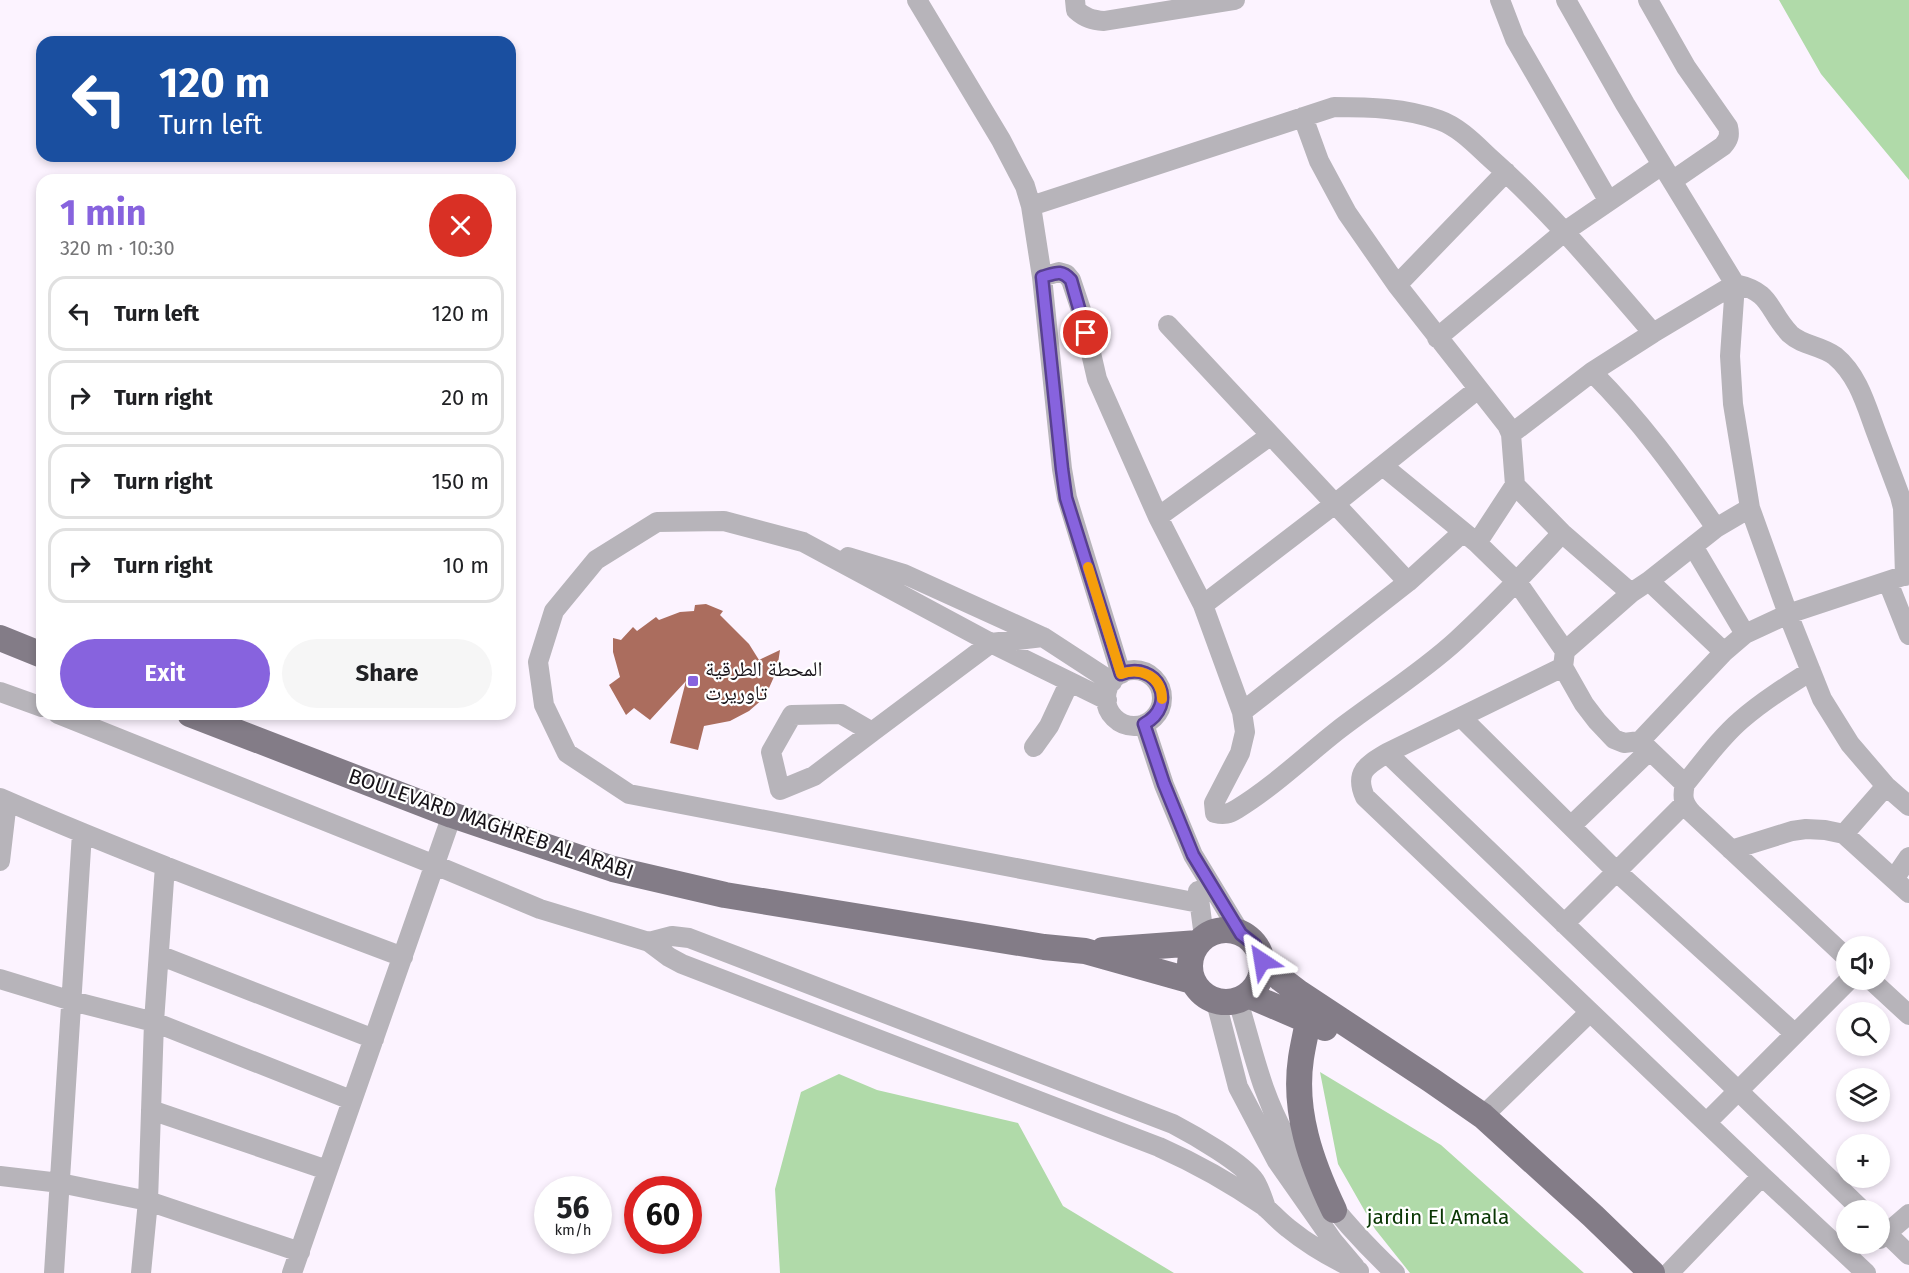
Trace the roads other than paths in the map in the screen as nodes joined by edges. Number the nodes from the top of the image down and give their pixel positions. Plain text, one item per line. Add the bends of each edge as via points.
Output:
1 (916, 0) edge
2 (1074, 0) edge
3 (1234, 0) edge
4 (1500, 0) edge
5 (1566, 0) edge
6 (1648, 0) edge
7 (1303, 117) junction
8 (1662, 165) junction
9 (1506, 172) junction
10 (1672, 182) junction
11 (1608, 200) junction
12 (1031, 207) junction
13 (1564, 232) junction
14 (1042, 277) junction
15 (1735, 284) junction
16 (1397, 285) junction
17 (1168, 325) dead end
18 (1653, 333) junction
19 (1437, 338) junction
20 (1592, 372) junction
21 (1478, 389) junction
22 (1511, 434) junction
23 (1271, 435) junction
24 (1383, 466) junction
25 (1515, 485) junction
26 (1336, 503) junction
27 (1750, 508) junction
28 (1158, 517) junction
29 (1716, 528) junction
30 (1562, 533) junction
31 (1470, 538) junction
32 (803, 542) junction
33 (1693, 546) junction
34 (1901, 577) edge
35 (1649, 581) junction
36 (1408, 582) junction
37 (1517, 582) junction
38 (1631, 593) junction
39 (1203, 604) junction
40 (1788, 614) junction
41 (1745, 634) junction
42 (1909, 634) edge
43 (1042, 637) junction
44 (0, 638) edge
45 (991, 643) junction
46 (1724, 652) junction
47 (36, 653) edge
48 (1564, 659) junction
49 (1811, 671) junction
50 (1069, 683) junction
51 (1113, 685) junction
52 (0, 692) edge
53 (36, 706) edge
54 (1242, 712) junction
55 (1461, 717) junction
56 (73, 720) edge
57 (206, 720) edge
58 (1144, 724) junction
59 (872, 732) junction
60 (1644, 746) junction
61 (1034, 747) dead end
62 (1387, 753) junction
63 (1685, 784) junction
64 (1886, 786) junction
65 (4, 799) edge
66 (1684, 804) junction
67 (1909, 806) edge
68 (452, 815) junction
69 (1572, 825) junction
70 (82, 833) junction
71 (1844, 834) junction
72 (1731, 850) junction
73 (1193, 855) junction
74 (1909, 857) edge
75 (0, 861) edge
76 (435, 865) junction
77 (165, 866) junction
78 (1617, 872) junction
79 (1894, 879) junction
80 (1909, 893) edge
81 (1199, 903) junction
82 (1564, 924) junction
83 (1241, 934) junction
84 (1201, 940) junction
85 (649, 942) junction
86 (1836, 948) edge
87 (1085, 951) junction
88 (159, 955) junction
89 (403, 957) junction
90 (1262, 961) junction
91 (0, 979) edge
92 (1192, 981) junction
93 (1839, 990) edge
94 (1882, 990) edge
95 (1234, 999) junction
96 (72, 1001) junction
97 (1590, 1012) junction
98 (1909, 1015) edge
99 (1308, 1021) junction
100 (154, 1022) junction
101 (1794, 1034) junction
102 (374, 1039) junction
103 (1389, 1053) junction
104 (1738, 1091) junction
105 (351, 1100) junction
106 (151, 1110) junction
107 (1483, 1116) junction
108 (1707, 1122) junction
109 (327, 1170) junction
110 (0, 1176) edge
111 (1762, 1176) junction
112 (60, 1183) junction
113 (1852, 1200) edge
114 (148, 1201) junction
115 (1266, 1208) junction
116 (1334, 1210) junction
117 (1909, 1214) edge
118 (1890, 1228) edge
119 (1890, 1243) edge
120 (300, 1252) junction
121 (1869, 1254) edge
122 (1909, 1255) edge
123 (1861, 1268) edge
124 (1360, 1272) edge
125 (54, 1273) edge
126 (141, 1273) edge
127 (292, 1273) edge
128 (1395, 1273) edge
129 (1652, 1273) edge
130 (1669, 1273) edge

1 - 12 street via 1001,140 1025,186
2 - 3 street via 1076,10 1084,17 1104,21
4 - 11 street via 1515,39
5 - 8 street
6 - 10 street via 1730,135 1723,146
7 - 9 street via 1334,107 1377,107 1440,120 1465,135
7 - 12 street
7 - 16 street via 1338,197
8 - 10 street
8 - 11 street
9 - 13 street
9 - 16 street
10 - 15 street
11 - 13 street
12 - 14 street
13 - 18 street
13 - 19 street
14 - 28 street via 1059,272 1071,280 1097,379
14 - 51 street via 1066,498
15 - 18 street
15 - 27 street via 1730,356 1733,404
15 - 34 street via 1761,294 1791,334 1802,343 1835,356 1858,387 1903,508
16 - 19 street
17 - 23 street
18 - 20 street
19 - 21 street
20 - 22 street
20 - 29 street via 1645,430
21 - 22 street
21 - 24 street
22 - 25 street
23 - 26 street
23 - 28 street
24 - 26 street
24 - 31 street
25 - 30 street
25 - 31 street
26 - 36 street
26 - 39 street
27 - 29 street
27 - 40 street
28 - 39 street
29 - 33 street
30 - 37 street
30 - 38 street
31 - 36 street
31 - 37 street
32 - 43 street via 904,574
32 - 45 street
32 - 81 street via 724,521 657,522 596,560 554,611 538,662 544,705 567,753 629,794
33 - 35 street
33 - 41 street
34 - 40 street
34 - 42 street
35 - 38 street
35 - 46 street
36 - 54 street
37 - 48 street
37 - 54 street via 1414,676 1236,810 1225,815 1215,813 1214,803 1240,753 1245,732
38 - 48 street
39 - 54 street
40 - 41 street
40 - 49 street
41 - 46 street
43 - 45 street
43 - 51 street
44 - 47 main road
45 - 50 street
45 - 59 street
46 - 60 street
48 - 55 street
48 - 60 street via 1584,704 1614,739
49 - 63 street via 1740,721
49 - 64 street via 1835,722
50 - 51 street
50 - 61 street via 1049,726
51 - 58 street via 1109,710 1115,718 1124,724
51 - 58 street via 1129,671 1155,679 1162,704 1152,720
52 - 53 street
55 - 62 street
55 - 69 street
56 - 76 street
57 - 68 main road, BOULEVARD MAGHREB AL ARABI
58 - 73 street
59 - 59 street via 841,714 792,715 771,752 780,790 814,776
60 - 63 street
60 - 69 street
62 - 82 street
62 - 97 street via 1363,772 1360,784 1365,797
63 - 66 street
64 - 67 street
64 - 71 street
65 - 70 street
65 - 75 street
66 - 72 street
66 - 78 street
68 - 76 street
68 - 87 main road, BOULEVARD MAGHREB AL ARABI via 613,869 725,895
69 - 78 street
70 - 77 street
70 - 96 street
71 - 72 street via 1799,830
71 - 79 street
72 - 86 street
73 - 81 street
73 - 83 street
74 - 79 street
76 - 85 street via 540,909
76 - 89 street
77 - 88 street
77 - 89 street
78 - 82 street
78 - 101 street
79 - 80 street
81 - 84 street
82 - 104 street
83 - 84 main road via 1218,931
83 - 90 main road via 1255,945
84 - 87 main road, BOULEVARD MAGHREB AL ARABI
84 - 92 main road via 1192,955
85 - 115 street via 682,963 1182,1157
85 - 115 street via 672,936 689,938 1173,1124 1246,1171 1256,1182
87 - 92 main road, BOULEVARD MAGHREB AL ARABI
88 - 100 street
88 - 102 street
89 - 102 street
90 - 95 main road via 1255,989
90 - 103 main road via 1298,992
91 - 96 street
92 - 95 main road via 1206,997
93 - 101 street
94 - 98 street
95 - 99 main road
95 - 116 street via 1265,1090 1294,1152
95 - 124 street via 1238,1086 1277,1161 1333,1241
96 - 100 street
96 - 112 street
97 - 107 street
97 - 108 street
99 - 103 main road
99 - 116 main road via 1300,1099 1305,1138
100 - 105 street
100 - 106 street
101 - 104 street
102 - 105 street
103 - 107 main road
104 - 108 street
104 - 113 street
105 - 109 street
106 - 109 street
106 - 114 street
107 - 129 main road
108 - 111 street
109 - 120 street
110 - 112 street
111 - 123 street
111 - 130 street
112 - 114 street
112 - 125 street
114 - 120 street
114 - 126 street
115 - 124 street via 1308,1244
116 - 128 street
117 - 118 street
119 - 122 street
120 - 127 street
121 - 123 street

